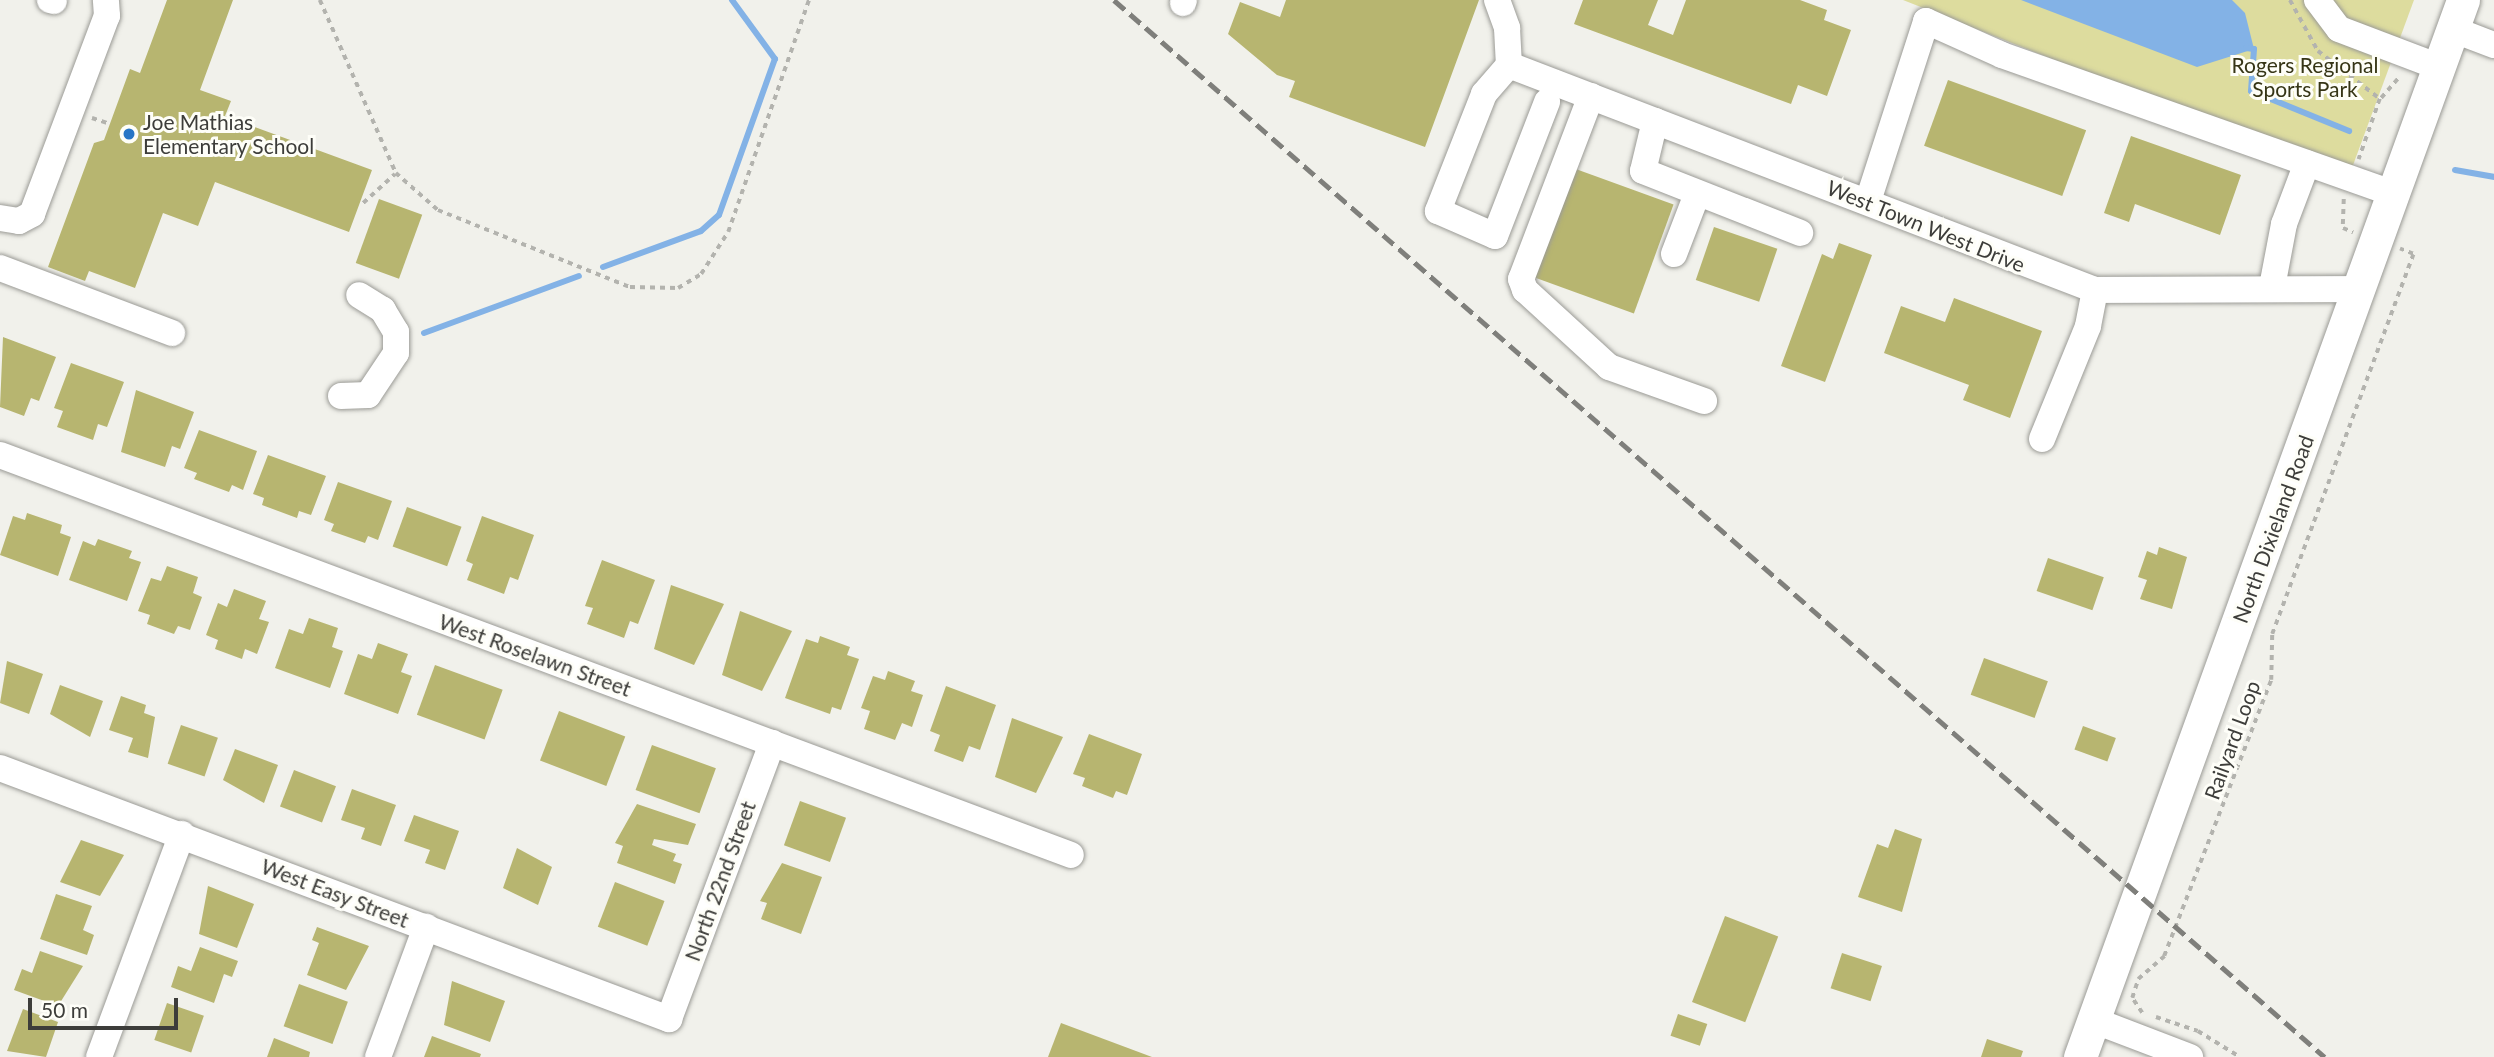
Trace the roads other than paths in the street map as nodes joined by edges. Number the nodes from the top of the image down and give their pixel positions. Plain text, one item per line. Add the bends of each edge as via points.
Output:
1 (106, 0) edge
2 (1497, 0) edge
3 (2317, 0) edge
4 (2457, 15) edge
5 (2494, 45) edge
6 (1509, 65) junction
7 (2439, 67) junction
8 (1591, 96) junction
9 (1547, 102) dead end
10 (1655, 121) junction
11 (2307, 163) junction
12 (1697, 194) junction
13 (2395, 194) junction
14 (1868, 201) junction
15 (0, 218) edge
16 (1800, 233) dead end
17 (1674, 254) dead end
18 (0, 268) edge
19 (2272, 287) junction
20 (2361, 289) junction
21 (2095, 290) junction
22 (359, 295) dead end
23 (172, 333) dead end
24 (341, 396) dead end
25 (1704, 401) dead end
26 (2042, 439) dead end
27 (0, 455) edge
28 (772, 743) junction
29 (0, 768) edge
30 (182, 834) junction
31 (1070, 855) dead end
32 (426, 927) junction
33 (669, 1018) joint
34 (2093, 1020) junction
35 (99, 1057) edge
36 (378, 1057) edge
37 (2080, 1057) edge
38 (2190, 1057) edge

1 - 15 street via 107,16 32,215 19,221
2 - 6 street via 1507,28
3 - 7 street via 2339,29
4 - 5 street
4 - 7 main road, North Dixieland Road
6 - 8 street, West Town West Drive
6 - 9 street via 1484,94 1438,211 1495,236
7 - 13 main road, North Dixieland Road
8 - 10 street, West Town West Drive
8 - 25 street via 1521,279 1525,290 1609,367
10 - 12 street via 1643,171
10 - 14 street, West Town West Drive
11 - 13 street
11 - 14 street via 2002,55 1926,22
11 - 19 street via 2284,224
12 - 16 street
12 - 17 street
13 - 20 main road, North Dixieland Road
14 - 21 street, West Town West Drive
18 - 23 street
19 - 20 street, West Town West Drive
19 - 21 street, West Town West Drive
20 - 34 main road, North Dixieland Road
21 - 26 street via 2088,326
22 - 24 street via 383,310 396,332 396,353 368,395
27 - 28 street, West Roselawn Street
28 - 31 street, West Roselawn Street
28 - 33 street, North 22nd Street
29 - 30 street, West Easy Street
30 - 32 street, West Easy Street
30 - 35 street
32 - 33 street, West Easy Street
32 - 36 street
34 - 37 main road, North Dixieland Road
34 - 38 street

